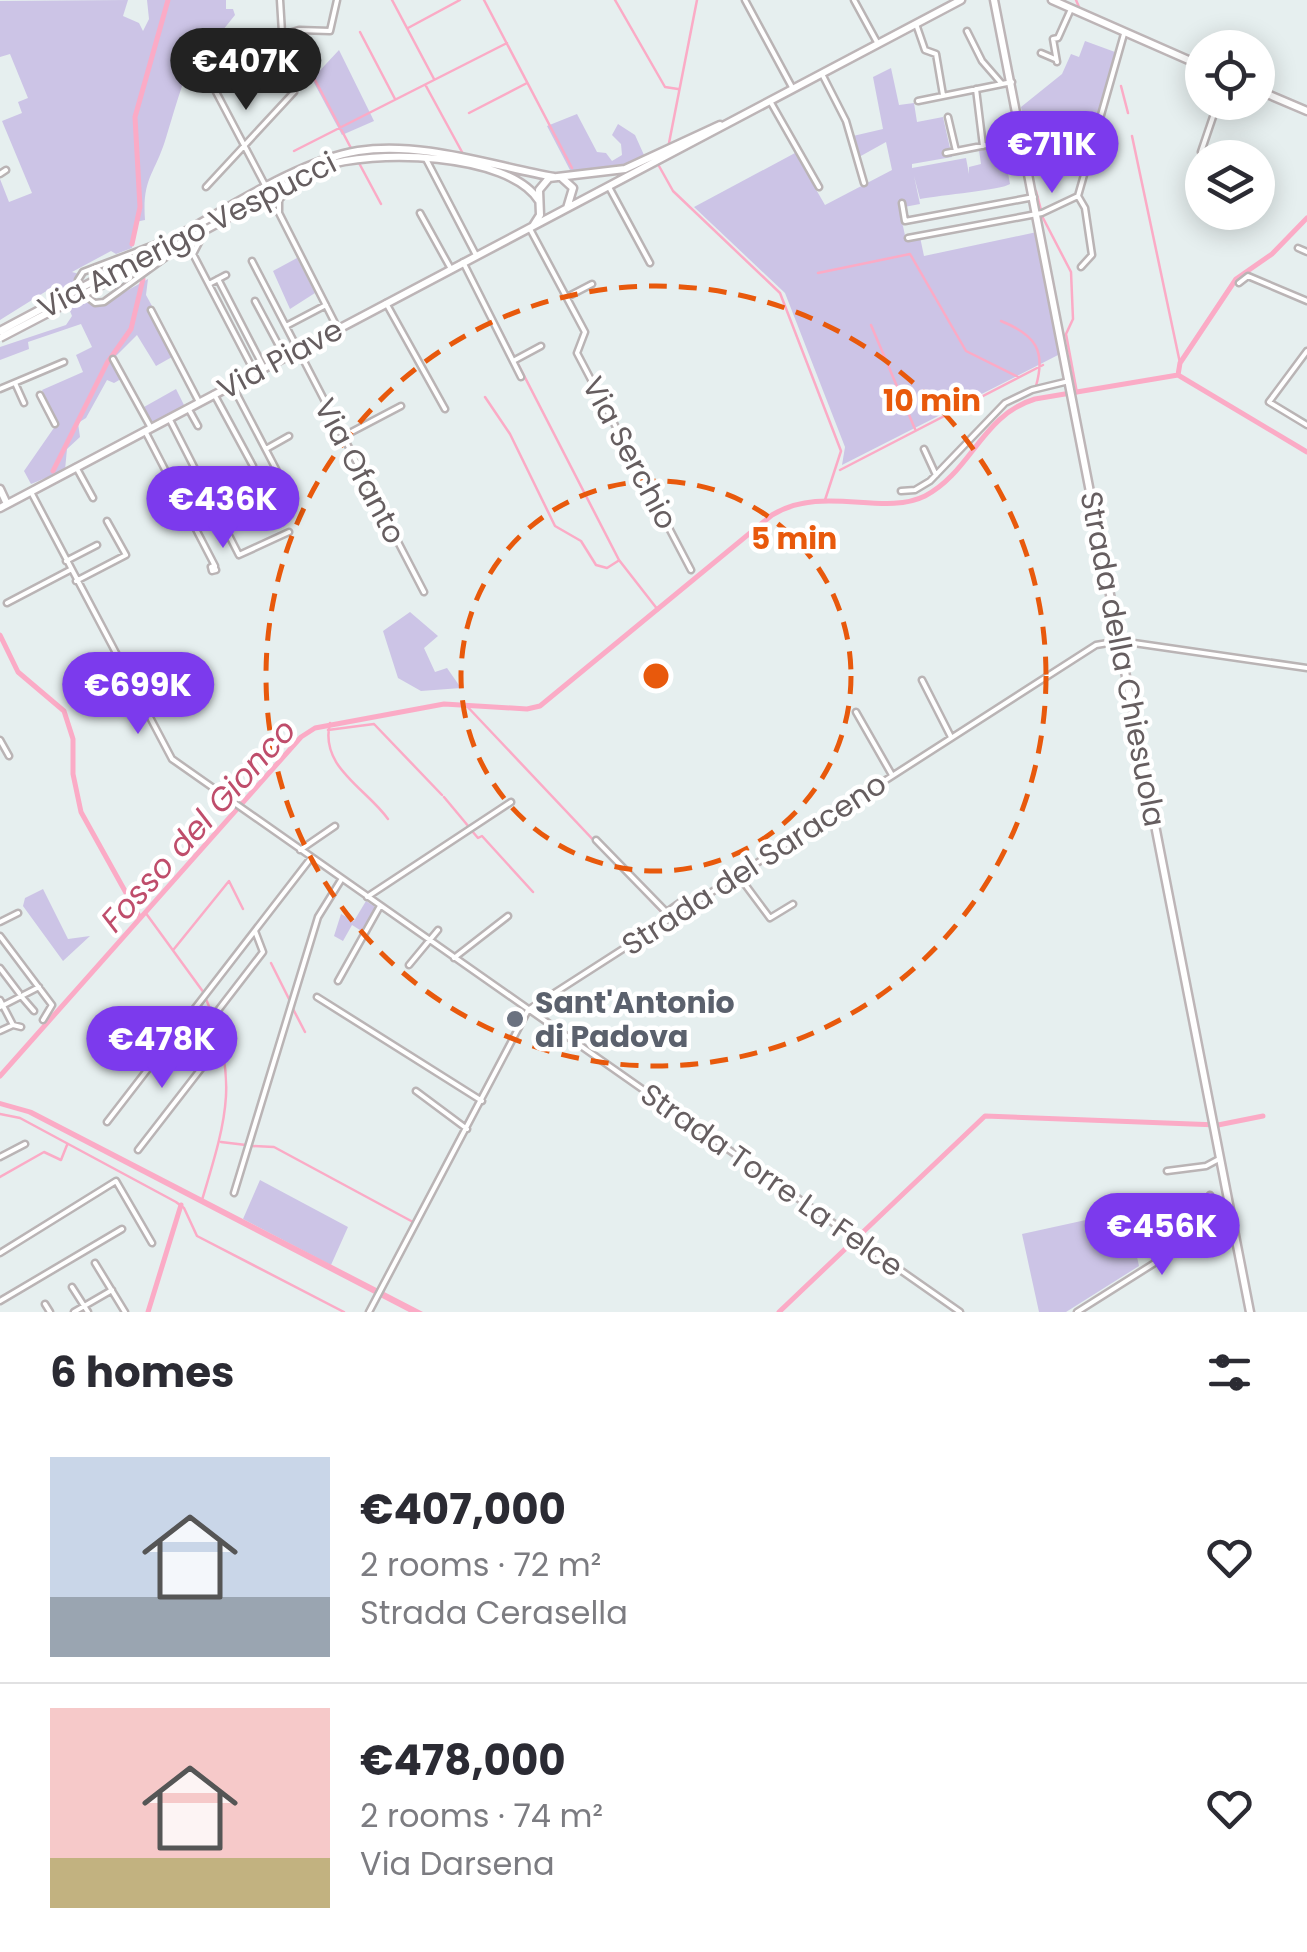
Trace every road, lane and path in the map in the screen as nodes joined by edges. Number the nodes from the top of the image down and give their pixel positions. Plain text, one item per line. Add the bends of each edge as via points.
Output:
1 (280, 0) edge
2 (337, 0) edge
3 (745, 0) edge
4 (854, 0) edge
5 (962, 0) edge
6 (1052, 0) edge
7 (996, 2) edge
8 (1071, 8) junction
9 (916, 24) junction
10 (967, 32) dead end
11 (1124, 32) junction
12 (282, 35) junction
13 (878, 44) junction
14 (195, 52) dead end
15 (1041, 53) dead end
16 (1185, 59) edge
17 (822, 74) junction
18 (1012, 82) junction
19 (1002, 84) junction
20 (793, 89) junction
21 (976, 89) junction
22 (944, 96) junction
23 (1275, 98) edge
24 (918, 101) dead end
25 (770, 102) junction
26 (1307, 112) edge
27 (744, 115) junction
28 (948, 117) dead end
29 (1022, 138) junction
30 (244, 146) junction
31 (984, 146) junction
32 (956, 151) junction
33 (946, 153) dead end
34 (426, 159) junction
35 (6, 170) dead end
36 (0, 174) edge
37 (304, 177) junction
38 (557, 177) junction
39 (864, 183) dead end
40 (206, 187) dead end
41 (819, 187) dead end
42 (267, 189) junction
43 (610, 189) junction
44 (1078, 196) junction
45 (1034, 197) junction
46 (540, 202) junction
47 (902, 203) dead end
48 (564, 210) junction
49 (240, 212) junction
50 (279, 213) junction
51 (420, 213) dead end
52 (1037, 214) junction
53 (208, 228) junction
54 (530, 229) junction
55 (178, 237) junction
56 (193, 237) junction
57 (908, 238) dead end
58 (1298, 248) dead end
59 (1307, 252) edge
60 (154, 254) junction
61 (476, 256) junction
62 (252, 262) dead end
63 (463, 262) junction
64 (650, 263) dead end
65 (1081, 267) dead end
66 (450, 269) junction
67 (226, 276) dead end
68 (218, 280) junction
69 (1238, 283) dead end
70 (209, 284) junction
71 (592, 284) dead end
72 (566, 298) junction
73 (255, 301) dead end
74 (1307, 301) edge
75 (386, 303) junction
76 (326, 305) junction
77 (151, 310) dead end
78 (286, 327) junction
79 (338, 329) junction
80 (0, 334) edge
81 (542, 346) dead end
82 (296, 350) junction
83 (1307, 351) edge
84 (285, 357) junction
85 (113, 359) dead end
86 (513, 361) junction
87 (64, 362) dead end
88 (264, 368) junction
89 (255, 372) junction
90 (521, 377) dead end
91 (1069, 381) junction
92 (14, 383) junction
93 (232, 385) junction
94 (0, 389) edge
95 (214, 394) junction
96 (40, 396) dead end
97 (199, 402) junction
98 (24, 403) dead end
99 (401, 406) dead end
100 (188, 408) junction
101 (445, 409) dead end
102 (169, 418) junction
103 (55, 424) dead end
104 (1307, 425) edge
105 (198, 426) dead end
106 (148, 429) junction
107 (289, 436) dead end
108 (342, 437) junction
109 (266, 449) junction
110 (924, 449) dead end
111 (252, 466) dead end
112 (76, 467) junction
113 (277, 471) dead end
114 (936, 475) junction
115 (0, 488) edge
116 (901, 490) dead end
117 (31, 492) junction
118 (93, 498) dead end
119 (4, 506) edge
120 (249, 511) dead end
121 (107, 521) dead end
122 (223, 524) junction
123 (289, 532) dead end
124 (97, 544) dead end
125 (66, 562) junction
126 (210, 569) dead end
127 (70, 570) junction
128 (691, 570) dead end
129 (76, 581) junction
130 (424, 592) dead end
131 (8, 603) dead end
132 (1120, 641) junction
133 (1307, 668) edge
134 (922, 680) dead end
135 (856, 712) dead end
136 (951, 738) junction
137 (0, 740) edge
138 (9, 756) dead end
139 (892, 775) junction
140 (511, 802) dead end
141 (335, 826) dead end
142 (596, 840) dead end
143 (300, 850) junction
144 (310, 858) junction
145 (738, 875) junction
146 (341, 880) junction
147 (367, 897) junction
148 (685, 900) dead end
149 (792, 904) dead end
150 (380, 906) junction
151 (18, 912) dead end
152 (667, 912) junction
153 (508, 916) dead end
154 (672, 918) junction
155 (0, 922) edge
156 (255, 930) junction
157 (438, 930) dead end
158 (0, 936) edge
159 (426, 939) junction
160 (454, 958) junction
161 (409, 965) dead end
162 (0, 968) edge
163 (338, 981) dead end
164 (39, 987) junction
165 (20, 995) junction
166 (317, 997) dead end
167 (1, 1004) edge
168 (528, 1010) junction
169 (34, 1011) dead end
170 (216, 1013) dead end
171 (43, 1020) dead end
172 (13, 1024) junction
173 (21, 1028) dead end
174 (0, 1032) edge
175 (176, 1033) junction
176 (416, 1090) dead end
177 (482, 1101) junction
178 (107, 1122) dead end
179 (467, 1129) junction
180 (26, 1144) dead end
181 (138, 1150) dead end
182 (0, 1157) edge
183 (1219, 1159) junction
184 (1167, 1171) dead end
185 (234, 1193) dead end
186 (1210, 1195) dead end
187 (1184, 1209) dead end
188 (1230, 1215) junction
189 (1216, 1224) junction
190 (122, 1229) dead end
191 (1208, 1229) junction
192 (152, 1243) dead end
193 (1154, 1243) dead end
194 (0, 1253) edge
195 (1164, 1257) junction
196 (95, 1262) dead end
197 (72, 1287) dead end
198 (112, 1290) junction
199 (0, 1302) edge
200 (45, 1304) dead end
201 (84, 1306) junction
202 (50, 1312) edge
203 (74, 1312) edge
204 (88, 1312) edge
205 (125, 1312) edge
206 (368, 1312) edge
207 (960, 1312) edge
208 (1077, 1312) edge
209 (1250, 1312) edge

1 - 12 street
2 - 12 street via 330,32
3 - 20 street
4 - 13 street
5 - 9 street, Via Piave
6 - 8 street
7 - 18 street, Strada della Chiesuola
8 - 11 street
8 - 15 street via 1052,39 1057,61
9 - 13 street, Via Piave
9 - 22 street via 925,50 936,54
10 - 19 street
11 - 16 street
11 - 44 street
12 - 30 street via 275,68 294,91
13 - 17 street, Via Piave
14 - 30 street
17 - 20 street, Via Piave
17 - 39 street via 846,121
18 - 19 street
18 - 29 street, Strada della Chiesuola
19 - 21 street
20 - 25 street, Via Piave
21 - 22 street
21 - 31 street
22 - 24 street
23 - 26 street
25 - 27 street, Via Piave
25 - 41 street
27 - 38 street, Via Piave via 631,167
27 - 43 street, Via Piave
28 - 32 street
29 - 31 street
29 - 45 street, Strada della Chiesuola
30 - 40 street
30 - 42 street
31 - 32 street
32 - 33 street
34 - 37 street, Via Amerigo Vespucci via 349,159
34 - 46 street, Via Amerigo Vespucci via 511,176
34 - 61 street
35 - 36 street
37 - 49 street, Via Amerigo Vespucci
37 - 50 street via 281,196
38 - 42 street, Via Amerigo Vespucci via 376,149 332,157
38 - 46 street via 541,185
38 - 48 street via 574,194
42 - 55 street, Via Amerigo Vespucci
43 - 48 street, Via Piave
43 - 64 street
44 - 52 street
44 - 65 street via 1092,254
45 - 47 street via 906,221
45 - 52 street, Strada della Chiesuola
46 - 48 street via 552,212
46 - 54 street
48 - 54 street, Via Piave
49 - 50 street via 265,206
49 - 53 street, Via Amerigo Vespucci
50 - 76 street
51 - 66 street
52 - 57 street
52 - 91 street, Strada della Chiesuola
53 - 56 street, Via Amerigo Vespucci
53 - 70 street via 194,254
54 - 61 street, Via Piave
54 - 72 street, Via Serchio
55 - 56 street via 87,269 78,280 82,293 104,302
55 - 60 street, Via Amerigo Vespucci
56 - 60 street, Via Amerigo Vespucci
58 - 59 street
60 - 80 street, Via Amerigo Vespucci, bridge
61 - 63 street, Via Piave
62 - 78 street, Via Ofanto
63 - 66 street, Via Piave
63 - 86 street
66 - 75 street, Via Piave
67 - 68 street
68 - 70 street
68 - 88 street
69 - 74 street via 1249,276
70 - 89 street
71 - 72 street
72 - 128 street, Via Serchio via 584,332 578,353
73 - 84 street
75 - 79 street, Via Piave
75 - 101 street
76 - 78 street
76 - 79 street
77 - 97 street
78 - 82 street, Via Ofanto
79 - 82 street, Via Piave
81 - 86 street
82 - 84 street, Via Piave
82 - 108 street, Via Ofanto
83 - 104 street via 1269,402
84 - 88 street, Via Piave
85 - 106 street
86 - 90 street
87 - 92 street
88 - 89 street, Via Piave
89 - 93 street, Via Piave
91 - 114 street via 1005,403
91 - 132 street, Strada della Chiesuola
92 - 94 street
92 - 98 street
93 - 95 street, Via Piave
93 - 109 street
95 - 97 street, Via Piave
95 - 111 street
96 - 103 street
97 - 100 street, Via Piave
99 - 108 street
100 - 102 street, Via Piave
100 - 105 street
102 - 106 street, Via Piave
102 - 122 street
106 - 112 street, Via Piave
106 - 126 street
107 - 109 street
108 - 130 street, Via Ofanto
109 - 113 street
110 - 114 street
112 - 117 street, Via Piave
112 - 118 street
114 - 116 street
115 - 119 street
117 - 119 street, Via Piave
117 - 125 street, Strada Torre La Felce
120 - 122 street
121 - 129 street via 126,555
122 - 123 street via 241,555
124 - 125 street
125 - 127 street, Strada Torre La Felce
127 - 129 street, Strada Torre La Felce
127 - 131 street
129 - 143 street, Strada Torre La Felce via 165,751
132 - 133 street
132 - 136 street, Strada del Saraceno via 1090,648
132 - 183 street, Strada della Chiesuola
134 - 136 street
135 - 139 street
136 - 139 street, Strada del Saraceno
137 - 138 street
139 - 145 street, Strada del Saraceno
140 - 147 street
141 - 143 street
142 - 152 street
143 - 144 street, Strada Torre La Felce
144 - 146 street, Strada Torre La Felce
144 - 156 street
145 - 149 street via 770,918
145 - 154 street, Strada del Saraceno
146 - 147 street, Strada Torre La Felce
146 - 185 street via 319,915
147 - 150 street, Strada Torre La Felce
148 - 152 street
150 - 159 street, Strada Torre La Felce
150 - 163 street
151 - 155 street
152 - 154 street
153 - 160 street
154 - 168 street, Strada del Saraceno
156 - 170 street via 263,952
156 - 175 street
157 - 159 street
158 - 164 street
159 - 160 street, Strada Torre La Felce
159 - 161 street
160 - 168 street, Strada Torre La Felce
162 - 165 street
164 - 165 street
164 - 171 street via 52,1007
165 - 167 street
165 - 169 street
166 - 177 street
167 - 172 street
168 - 177 street
168 - 207 street, Strada Torre La Felce
172 - 173 street
172 - 174 street
175 - 178 street
175 - 181 street via 207,1061
176 - 179 street
177 - 179 street
179 - 206 street
180 - 182 street
183 - 184 street
183 - 188 street, Strada della Chiesuola
186 - 189 street
187 - 191 street
188 - 189 street
188 - 209 street, Strada della Chiesuola
189 - 191 street
190 - 199 street
191 - 195 street
192 - 194 street via 116,1181
193 - 195 street
195 - 208 street
196 - 198 street
197 - 201 street
198 - 201 street
198 - 205 street
200 - 202 street
201 - 203 street
201 - 204 street

